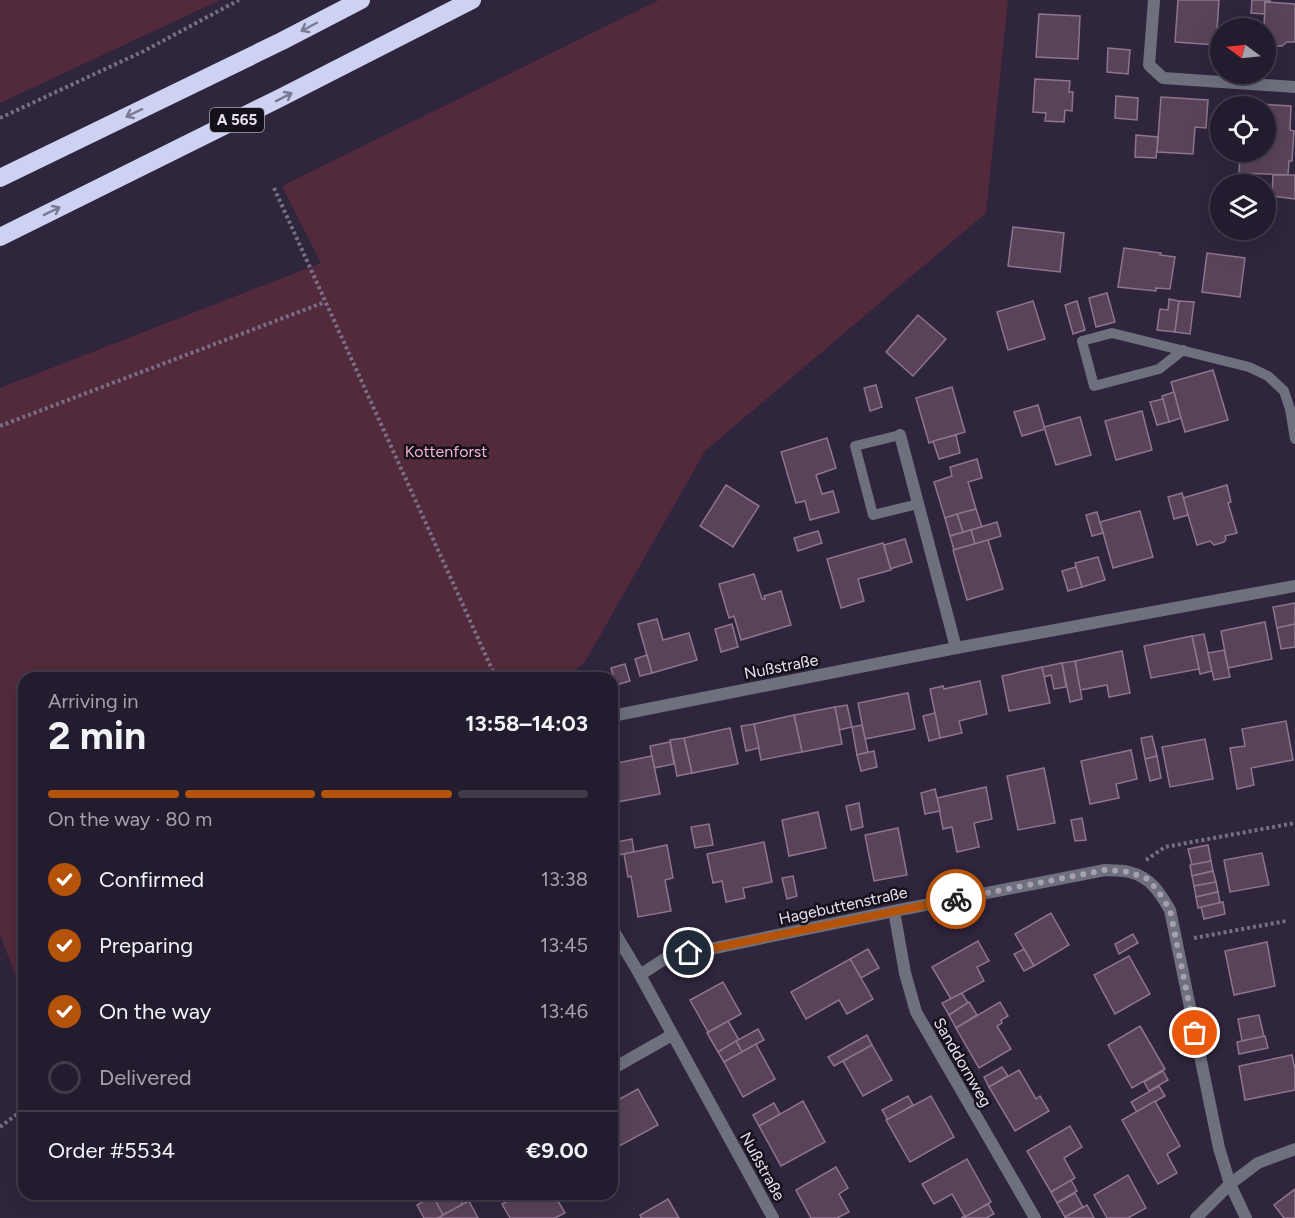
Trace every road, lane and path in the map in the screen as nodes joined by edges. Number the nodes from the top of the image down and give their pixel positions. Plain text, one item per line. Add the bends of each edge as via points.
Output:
1 (239, 0) edge
2 (361, 0) edge
3 (472, 0) edge
4 (1154, 0) edge
5 (1295, 87) edge
6 (0, 118) edge
7 (0, 178) edge
8 (274, 188) dead end
9 (0, 237) edge
10 (325, 302) junction
11 (1183, 350) junction
12 (0, 426) edge
13 (900, 435) joint
14 (1295, 439) edge
15 (918, 504) junction
16 (1295, 586) edge
17 (956, 648) junction
18 (493, 672) edge
19 (618, 715) edge
20 (1295, 823) edge
21 (1129, 872) junction
22 (894, 911) junction
23 (1286, 921) dead end
24 (618, 938) edge
25 (1176, 941) junction
26 (640, 975) junction
27 (672, 1035) junction
28 (618, 1066) edge
29 (18, 1114) edge
30 (0, 1127) edge
31 (1295, 1149) edge
32 (1230, 1184) junction
33 (773, 1218) edge
34 (1035, 1218) edge
35 (1196, 1218) edge
36 (1246, 1218) edge

1 - 6 path via 144,51
2 -> 7 highway
9 -> 3 highway, A 565
4 - 5 street via 1149,64 1163,78
8 - 10 path
10 - 12 path
10 - 18 path
11 - 11 lane via 1112,333 1082,341 1094,386 1159,369
11 - 14 lane via 1249,367 1268,376 1284,392
13 - 15 street
13 - 15 lane via 855,446 873,515
15 - 17 street
16 - 17 street, Nußstraße
17 - 19 street, Nußstraße
20 - 21 path via 1165,846
21 - 22 street, Hagebuttenstraße via 1105,870
21 - 25 street, Hagebuttenstraße via 1148,879 1158,891 1170,910
22 - 26 street, Hagebuttenstraße via 666,958
22 - 34 street, Sanddornweg via 916,1012
23 - 25 path
24 - 26 street, Nußstraße
25 - 32 street, Hagebuttenstraße
26 - 27 street, Nußstraße
27 - 28 street
27 - 33 street, Nußstraße
29 - 30 path
31 - 32 street via 1258,1163
32 - 35 street
32 - 36 street, Hagebuttenstraße

